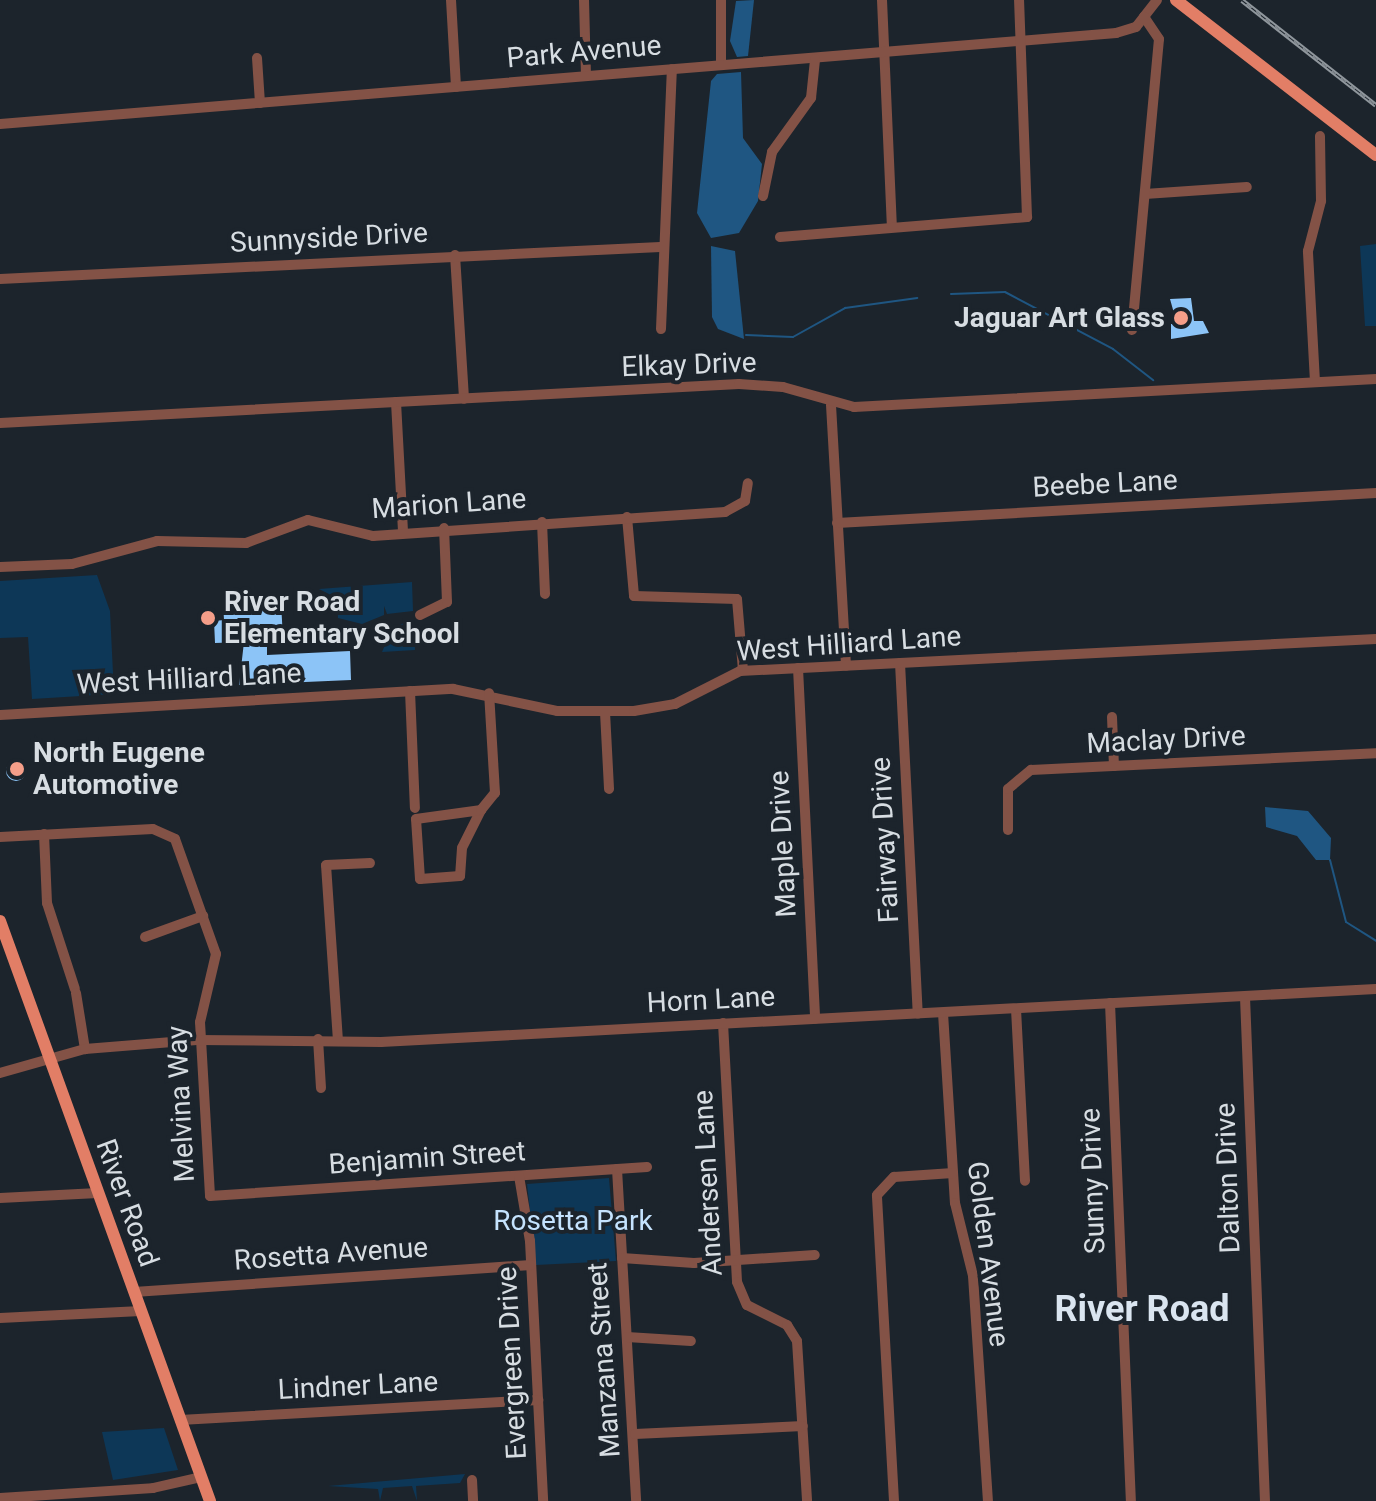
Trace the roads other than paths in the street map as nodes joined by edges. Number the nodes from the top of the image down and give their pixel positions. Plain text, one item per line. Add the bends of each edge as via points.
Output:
1 (451, 0) edge
2 (584, 0) edge
3 (721, 0) edge
4 (882, 0) edge
5 (1019, 0) edge
6 (1157, 0) edge
7 (1176, 0) edge
8 (1144, 17) junction
9 (1019, 41) junction
10 (884, 53) junction
11 (257, 58) dead end
12 (815, 59) junction
13 (721, 65) junction
14 (672, 69) junction
15 (586, 76) junction
16 (456, 87) junction
17 (260, 103) junction
18 (0, 124) edge
19 (1320, 136) dead end
20 (1376, 155) edge
21 (1247, 187) dead end
22 (1145, 194) junction
23 (763, 196) dead end
24 (892, 225) junction
25 (780, 237) dead end
26 (660, 247) junction
27 (455, 255) junction
28 (0, 279) edge
29 (661, 329) dead end
30 (1132, 330) dead end
31 (1376, 379) edge
32 (1315, 382) junction
33 (464, 399) junction
34 (396, 402) junction
35 (831, 405) junction
36 (0, 423) edge
37 (748, 483) dead end
38 (1376, 493) edge
39 (627, 517) junction
40 (542, 522) junction
41 (837, 523) junction
42 (444, 528) junction
43 (403, 530) junction
44 (0, 567) edge
45 (545, 594) dead end
46 (420, 615) dead end
47 (1376, 639) edge
48 (900, 663) junction
49 (846, 666) junction
50 (798, 668) junction
51 (743, 670) junction
52 (410, 691) junction
53 (489, 693) junction
54 (605, 712) junction
55 (0, 715) edge
56 (1112, 717) dead end
57 (1376, 753) edge
58 (1114, 766) junction
59 (609, 789) dead end
60 (415, 808) dead end
61 (481, 810) junction
62 (1008, 830) dead end
63 (44, 834) junction
64 (0, 837) edge
65 (370, 863) dead end
66 (203, 916) junction
67 (0, 921) edge
68 (145, 937) dead end
69 (1376, 989) edge
70 (1245, 997) junction
71 (1110, 1003) junction
72 (1016, 1009) junction
73 (943, 1013) junction
74 (918, 1014) junction
75 (815, 1019) junction
76 (723, 1023) junction
77 (318, 1039) junction
78 (200, 1040) junction
79 (338, 1041) junction
80 (85, 1049) junction
81 (50, 1059) junction
82 (0, 1073) edge
83 (321, 1088) dead end
84 (647, 1167) dead end
85 (617, 1169) junction
86 (953, 1173) junction
87 (519, 1176) junction
88 (1025, 1181) dead end
89 (98, 1193) junction
90 (210, 1196) joint
91 (0, 1198) edge
92 (815, 1255) dead end
93 (622, 1258) junction
94 (736, 1260) junction
95 (531, 1265) junction
96 (134, 1292) junction
97 (141, 1311) junction
98 (0, 1318) edge
99 (627, 1337) junction
100 (691, 1341) dead end
101 (538, 1400) junction
102 (180, 1420) junction
103 (803, 1426) junction
104 (635, 1434) junction
105 (201, 1477) junction
106 (472, 1480) dead end
107 (0, 1498) edge
108 (210, 1501) edge
109 (473, 1501) edge
110 (543, 1501) edge
111 (636, 1501) edge
112 (807, 1501) edge
113 (894, 1501) edge
114 (988, 1501) edge
115 (1131, 1501) edge
116 (1265, 1501) edge

1 - 16 street
2 - 15 street
3 - 13 street
4 - 10 street
5 - 9 street
6 - 8 street, Park Avenue
7 - 20 main road
8 - 9 street, Park Avenue via 1124,33
8 - 22 street via 1159,39
9 - 10 street, Park Avenue
9 - 24 street via 1028,214
10 - 12 street, Park Avenue
10 - 24 street
11 - 17 street
12 - 13 street, Park Avenue
12 - 23 street via 811,98 772,152
13 - 14 street, Park Avenue
14 - 15 street, Park Avenue
14 - 26 street
15 - 16 street, Park Avenue
16 - 17 street, Park Avenue
17 - 18 street, Park Avenue
19 - 32 street via 1321,201 1308,251
21 - 22 street
22 - 30 street
24 - 25 street
26 - 27 street, Sunnyside Drive
26 - 29 street
27 - 28 street, Sunnyside Drive
27 - 33 street
31 - 32 street, Elkay Drive
32 - 35 street, Elkay Drive
33 - 34 street, Elkay Drive
33 - 35 street, Elkay Drive via 752,384
34 - 36 street, Elkay Drive
34 - 43 street
35 - 41 street
37 - 39 street, Marion Lane via 745,501 731,511
38 - 41 street, Beebe Lane
39 - 40 street, Marion Lane
39 - 51 street via 633,599 742,598
40 - 42 street, Marion Lane
40 - 45 street
41 - 49 street
42 - 43 street, Marion Lane
42 - 46 street via 447,602
43 - 44 street, Marion Lane via 373,536 308,520 246,543 157,541 72,564
47 - 48 street, West Hilliard Lane
48 - 49 street, West Hilliard Lane
48 - 74 street, Fairway Drive
49 - 50 street, West Hilliard Lane
50 - 51 street, West Hilliard Lane
50 - 75 street, Maple Drive
51 - 54 street, West Hilliard Lane via 666,707
52 - 53 street, West Hilliard Lane
52 - 55 street, West Hilliard Lane
52 - 60 street
53 - 54 street, West Hilliard Lane via 545,709
53 - 61 street via 495,793
54 - 59 street
56 - 58 street
57 - 58 street, Maclay Drive
58 - 62 street, Maclay Drive via 1019,775 1007,792
61 - 61 street via 462,848 460,876 420,879 416,819
63 - 64 street
63 - 66 street, Melvina Way via 166,831
63 - 80 street via 47,903 76,991
65 - 79 street via 326,865
66 - 68 street
66 - 78 street, Melvina Way via 216,962
67 - 81 main road, River Road
69 - 70 street, Horn Lane
70 - 71 street, Horn Lane
70 - 116 street, Dalton Drive
71 - 72 street, Horn Lane
71 - 115 street, Sunny Drive
72 - 73 street, Horn Lane
72 - 88 street
73 - 74 street, Horn Lane
73 - 86 street, Golden Avenue
74 - 75 street, Horn Lane
75 - 76 street, Horn Lane
76 - 79 street, Horn Lane
76 - 94 street, Andersen Lane
77 - 78 street, Horn Lane
77 - 79 street, Horn Lane
77 - 83 street
78 - 80 street, Horn Lane
78 - 90 street, Melvina Way
80 - 81 street, Horn Lane
81 - 82 street, Horn Lane
81 - 89 main road, River Road
84 - 85 street, Benjamin Street
85 - 87 street, Benjamin Street
85 - 93 street, Manzana Street
86 - 113 street via 899,1176 881,1185
86 - 114 street, Golden Avenue via 973,1276
87 - 90 street, Benjamin Street
87 - 95 street, Evergreen Drive
89 - 91 street
89 - 96 main road, River Road
92 - 94 street
93 - 94 street
93 - 99 street, Manzana Street
94 - 103 street, Andersen Lane via 743,1299 794,1332
95 - 96 street, Rosetta Avenue
95 - 101 street, Evergreen Drive
96 - 97 main road, River Road
97 - 98 street
97 - 102 main road, River Road
99 - 100 street
99 - 104 street, Manzana Street
101 - 102 street, Lindner Lane
101 - 110 street, Evergreen Drive
102 - 105 main road, River Road
103 - 104 street
103 - 112 street, Andersen Lane
104 - 111 street, Manzana Street
105 - 107 street via 153,1488
105 - 108 main road, River Road
106 - 109 street

